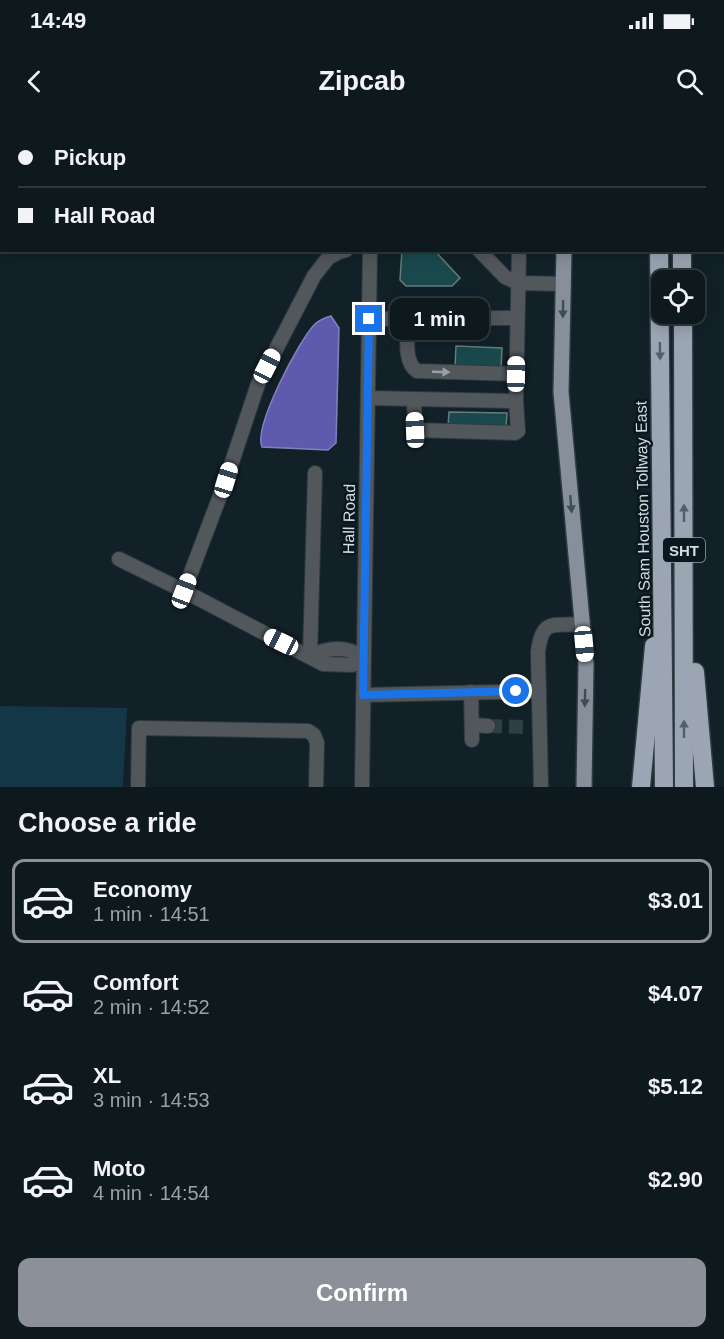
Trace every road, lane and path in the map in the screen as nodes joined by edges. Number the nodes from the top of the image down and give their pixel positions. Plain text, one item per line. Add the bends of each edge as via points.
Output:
1 (339, 252) edge
2 (370, 252) edge
3 (480, 252) edge
4 (519, 252) edge
5 (564, 252) edge
6 (659, 252) edge
7 (682, 252) edge
8 (682, 270) edge
9 (518, 283) junction
10 (564, 284) junction
11 (518, 318) junction
12 (369, 319) junction
13 (408, 319) junction
14 (683, 324) edge
15 (516, 374) junction
16 (368, 398) junction
17 (414, 399) junction
18 (516, 401) junction
19 (315, 473) dead end
20 (684, 546) junction
21 (663, 549) junction
22 (119, 559) dead end
23 (184, 591) junction
24 (582, 624) junction
25 (310, 656) junction
26 (364, 658) junction
27 (539, 691) junction
28 (471, 692) junction
29 (363, 695) junction
30 (472, 725) junction
31 (488, 726) tunnel mouth
32 (524, 727) tunnel mouth
33 (539, 727) junction
34 (472, 740) dead end
35 (138, 787) edge
36 (316, 787) edge
37 (362, 787) edge
38 (541, 787) edge
39 (584, 787) edge
40 (641, 787) edge
41 (664, 787) edge
42 (684, 787) edge
43 (705, 787) edge

1 - 23 street via 328,258 314,276 258,384
2 - 12 street, Hall Road
3 - 9 street via 505,277
4 - 9 street
5 - 10 main road
6 -> 21 highway, South Sam Houston Tollway East / SHT
7 - 8 highway
9 - 10 street
9 - 11 street
10 -> 24 main road via 561,392
11 - 13 street
11 - 15 street
12 - 13 street
12 - 16 street, Hall Road
13 -> 15 street via 409,360 417,371
20 -> 14 highway, SHT
15 - 18 street
16 - 17 street
16 - 26 street, Hall Road
17 - 18 street
17 - 18 street via 415,430 515,433 519,424
19 - 25 street
42 -> 20 highway, SHT
20 - 43 highway
21 - 40 highway
21 - 41 highway, South Sam Houston Tollway East / SHT
22 - 23 street
23 - 25 street
24 - 27 street via 550,626 540,635
24 -> 39 main road
25 - 26 street via 322,650 352,650
26 - 29 street, Hall Road
27 - 28 street
27 - 33 street
28 - 29 street
28 - 30 street
29 - 37 street, Hall Road
30 - 31 street
30 - 34 street
32 - 33 street
33 - 38 street
35 - 36 street via 139,728 308,731 315,735 317,743

